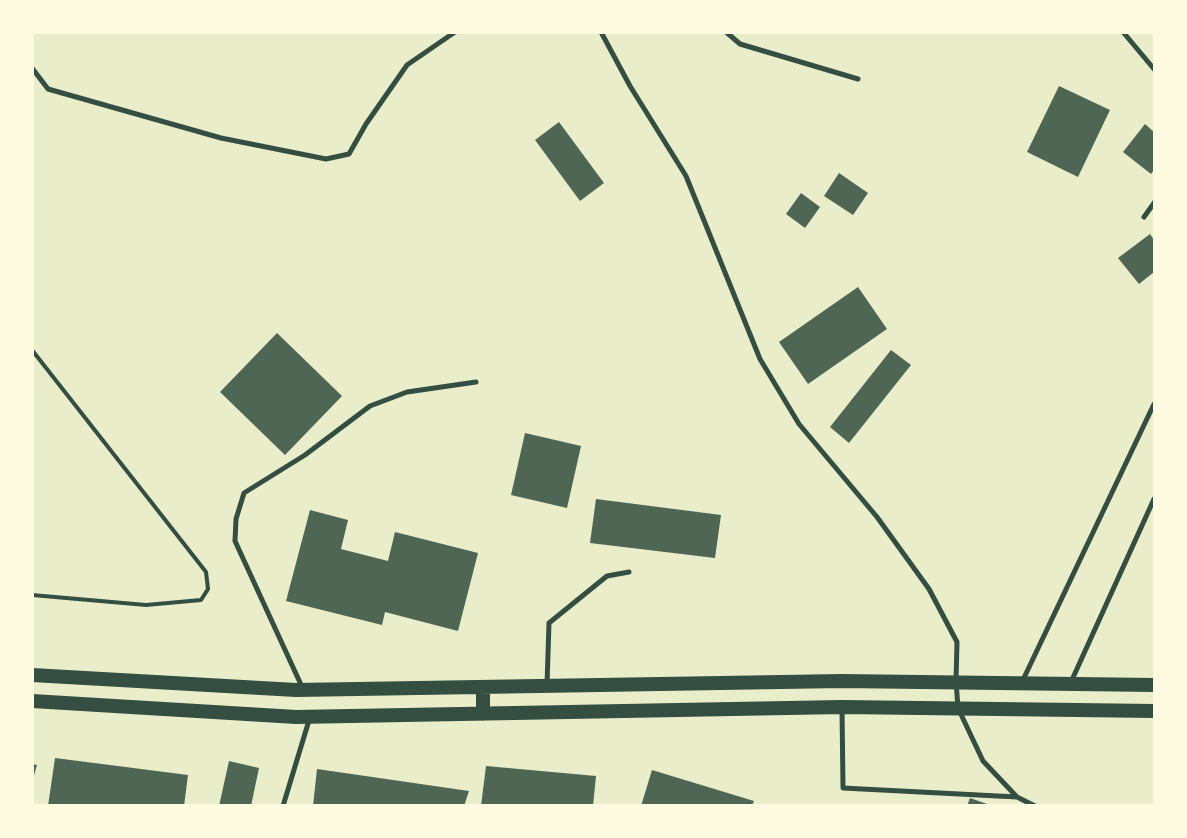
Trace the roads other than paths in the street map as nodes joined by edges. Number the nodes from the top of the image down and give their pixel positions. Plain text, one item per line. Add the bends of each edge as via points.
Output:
1 (455, 32) edge
2 (601, 32) edge
3 (726, 32) edge
4 (1123, 32) edge
5 (32, 68) edge
6 (1154, 69) edge
7 (858, 79) dead end
8 (1154, 202) edge
9 (1144, 217) dead end
10 (32, 350) edge
11 (476, 382) dead end
12 (1154, 404) edge
13 (1154, 499) edge
14 (629, 572) dead end
15 (32, 595) edge
16 (32, 675) edge
17 (956, 681) junction
18 (1022, 682) junction
19 (1071, 682) junction
20 (1154, 684) edge
21 (547, 686) junction
22 (483, 687) junction
23 (304, 690) junction
24 (32, 701) edge
25 (842, 708) junction
26 (958, 708) junction
27 (1154, 711) edge
28 (483, 714) junction
29 (310, 717) junction
30 (1017, 797) junction
31 (283, 806) edge
32 (1036, 806) edge

1 - 5 street via 407,65 349,154 326,159 221,138 48,89
2 - 17 street via 686,176 760,359 799,424 877,517 929,589 957,642
3 - 7 street via 740,44
4 - 6 street
8 - 9 street
10 - 15 lane via 206,572 208,590 201,600 146,605
11 - 23 street via 407,392 370,406 305,455 244,493 236,519 235,542
12 - 18 street
13 - 19 street
14 - 21 street via 606,576 549,623
16 - 23 highway
17 - 18 highway
17 - 21 highway
17 - 26 street
18 - 19 highway
19 - 20 highway
21 - 22 highway
22 - 23 highway
22 - 28 highway
24 - 29 highway
25 - 26 highway
25 - 28 highway
25 - 30 street via 843,788
26 - 27 highway
26 - 30 street via 983,760
28 - 29 highway
29 - 31 street
30 - 32 street

